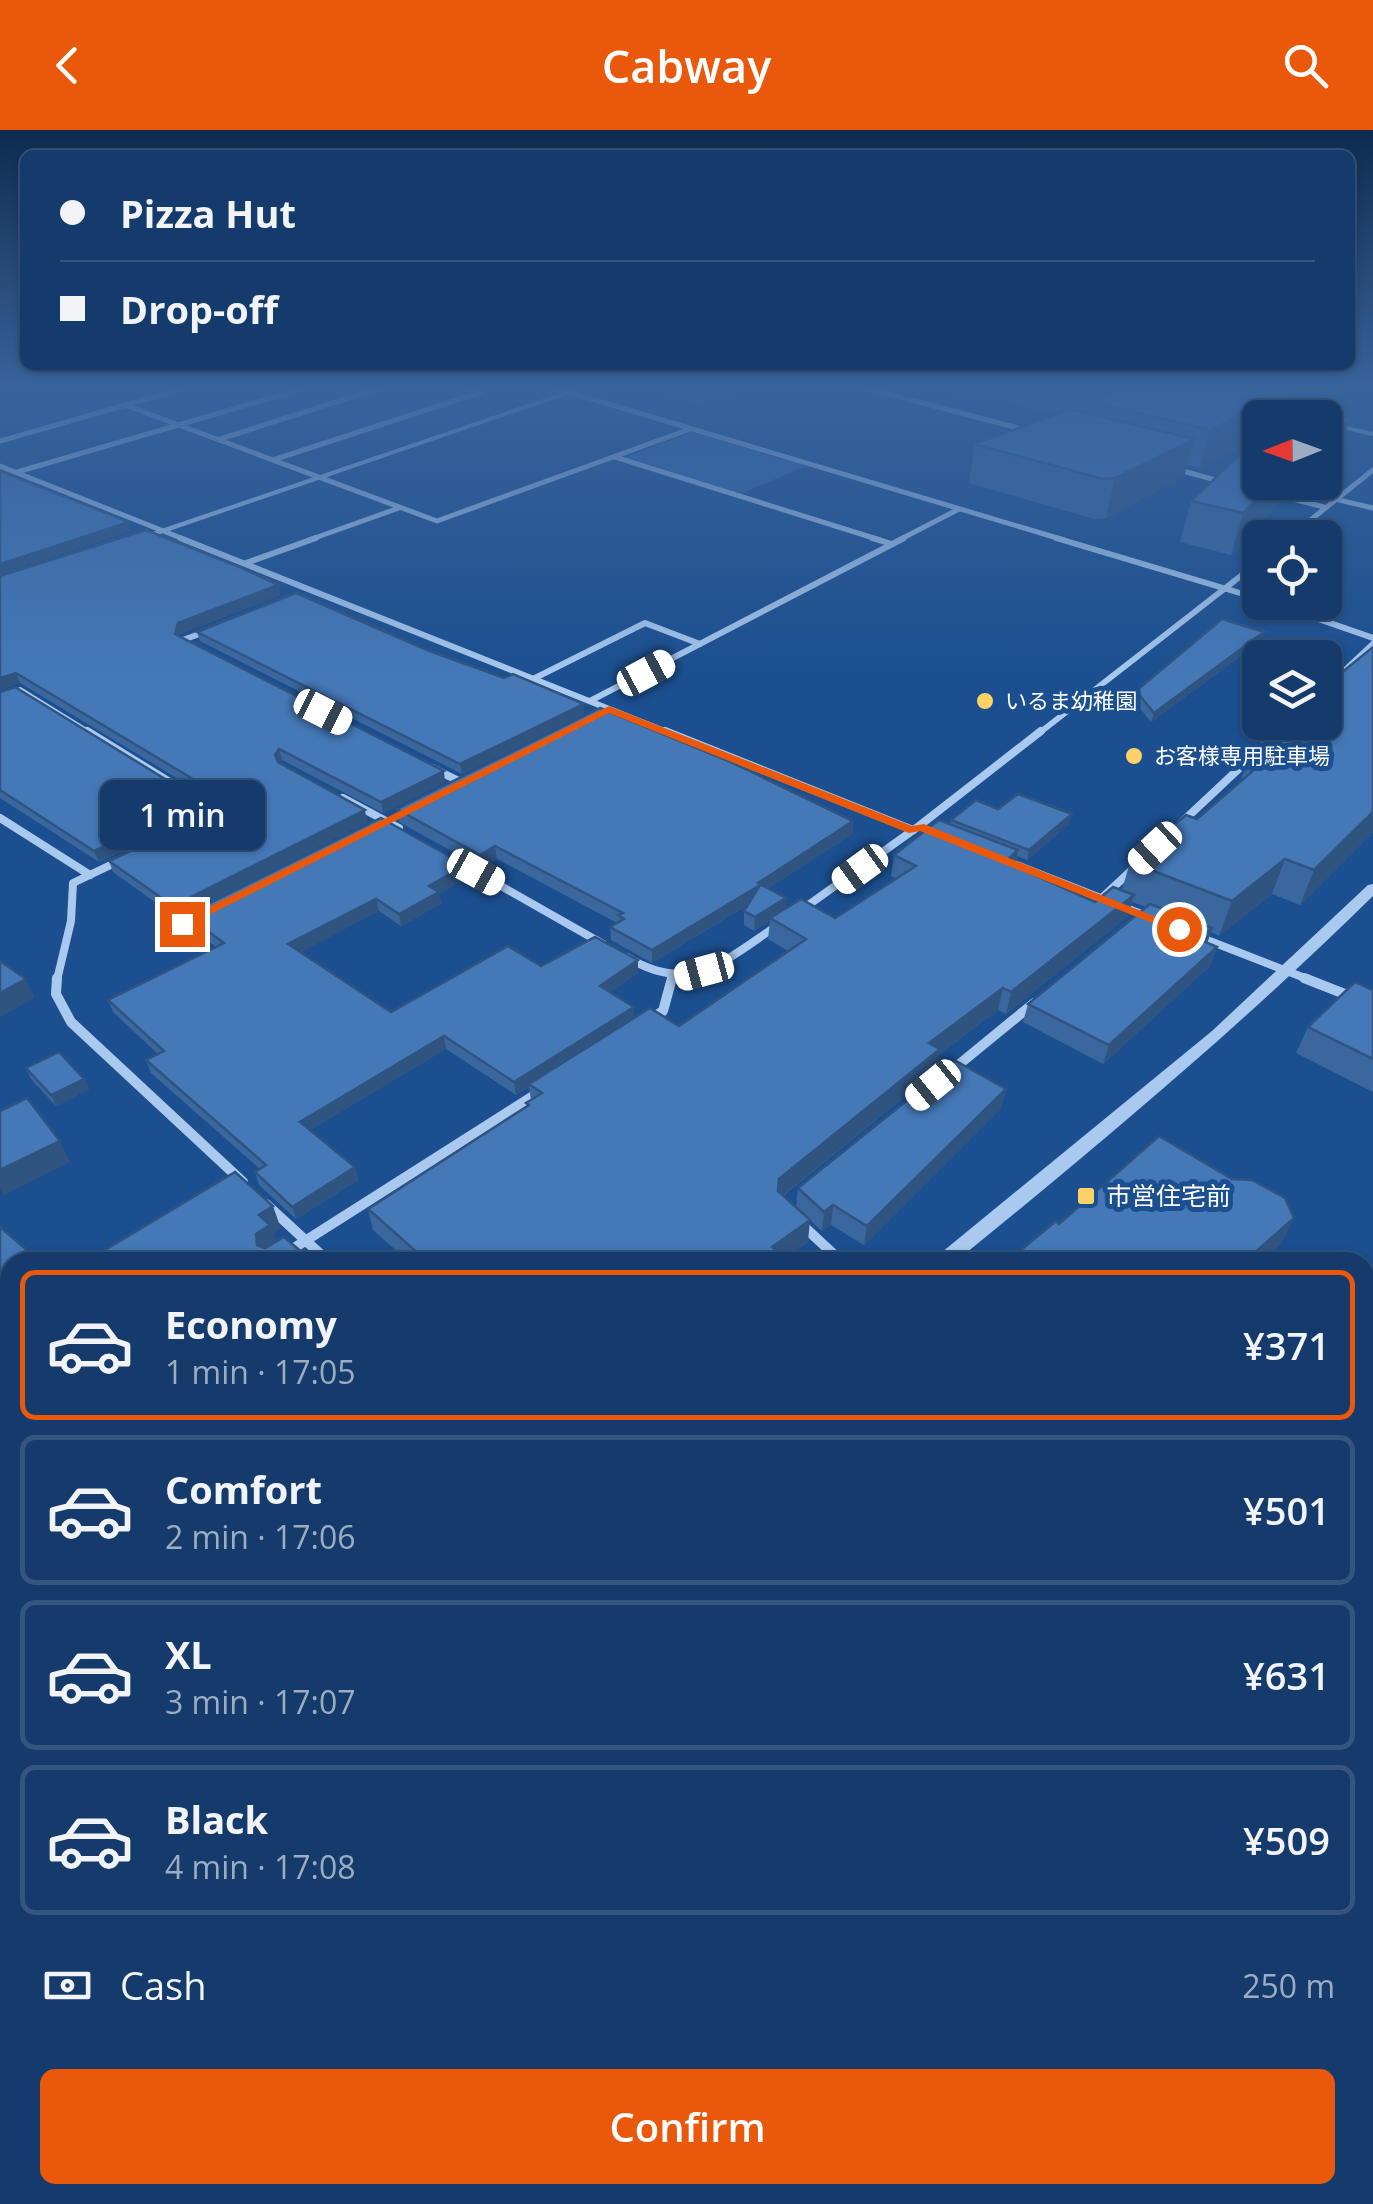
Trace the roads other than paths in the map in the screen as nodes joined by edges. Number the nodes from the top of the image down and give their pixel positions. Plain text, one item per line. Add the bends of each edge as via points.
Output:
1 (45, 484) edge
2 (302, 484) edge
3 (340, 484) edge
4 (541, 484) edge
5 (700, 484) edge
6 (875, 484) edge
7 (1296, 500) edge
8 (1334, 500) edge
9 (1339, 500) edge
10 (401, 507) junction
11 (1324, 507) junction
12 (1373, 508) edge
13 (960, 509) junction
14 (1309, 520) edge
15 (162, 530) junction
16 (127, 542) edge
17 (892, 544) junction
18 (245, 564) junction
19 (1242, 576) edge
20 (1228, 588) junction
21 (311, 590) junction
22 (1242, 593) edge
23 (292, 597) edge
24 (1318, 620) edge
25 (219, 626) edge
26 (1373, 641) edge
27 (701, 644) junction
28 (200, 649) edge
29 (1342, 672) edge
30 (533, 678) junction
31 (0, 698) edge
32 (590, 702) junction
33 (609, 709) junction
34 (592, 717) edge
35 (1270, 740) edge
36 (428, 766) edge
37 (479, 775) edge
38 (463, 784) junction
39 (447, 791) edge
40 (335, 794) edge
41 (400, 813) edge
42 (0, 818) edge
43 (204, 820) edge
44 (385, 821) junction
45 (916, 828) junction
46 (368, 829) edge
47 (1174, 831) edge
48 (938, 834) edge
49 (415, 838) edge
50 (139, 852) edge
51 (445, 855) edge
52 (992, 855) edge
53 (1145, 858) edge
54 (90, 875) junction
55 (1373, 888) edge
56 (1102, 898) junction
57 (1143, 914) junction
58 (1161, 922) edge
59 (1128, 927) edge
60 (1179, 929) edge
61 (607, 946) edge
62 (624, 955) edge
63 (1289, 972) junction
64 (672, 977) junction
65 (1038, 1000) edge
66 (1373, 1005) edge
67 (635, 1030) edge
68 (948, 1073) edge
69 (546, 1088) edge
70 (246, 1185) edge
71 (261, 1199) edge
72 (795, 1218) edge
73 (304, 1240) junction
74 (287, 1252) edge
75 (318, 1252) edge
76 (831, 1252) edge
77 (955, 1252) edge

1 - 15 street
2 - 15 street
3 - 10 street
4 - 10 street via 437,522
5 - 17 street
6 - 13 street
7 - 11 street
8 - 11 street
9 - 12 street
10 - 18 street
11 - 14 street
13 - 17 street
13 - 20 street
15 - 16 street
15 - 18 street
17 - 27 street
18 - 21 street
19 - 20 street
20 - 22 street
20 - 45 street
21 - 23 street
21 - 30 street
24 - 26 street
25 - 28 street via 183,640
26 - 29 street
27 - 30 street via 645,623
27 - 32 street
30 - 32 street
31 - 43 street via 20,690 220,812
32 - 33 street
33 - 34 street
33 - 45 street
35 - 47 street
36 - 38 street
37 - 38 street
38 - 39 street
40 - 44 street
41 - 44 street
42 - 54 street
44 - 46 street
44 - 49 street
45 - 48 street
45 - 64 street via 704,971
50 - 54 street
51 - 61 street
52 - 56 street
53 - 56 street
54 - 70 street via 73,883 58,969 56,994 70,1022
55 - 63 street
56 - 57 street
57 - 58 street
57 - 59 street
60 - 63 street
62 - 64 street
63 - 66 street
63 - 77 street
64 - 67 street via 663,1011
65 - 68 street
69 - 73 street
71 - 73 street
72 - 76 street
73 - 74 street
73 - 75 street

